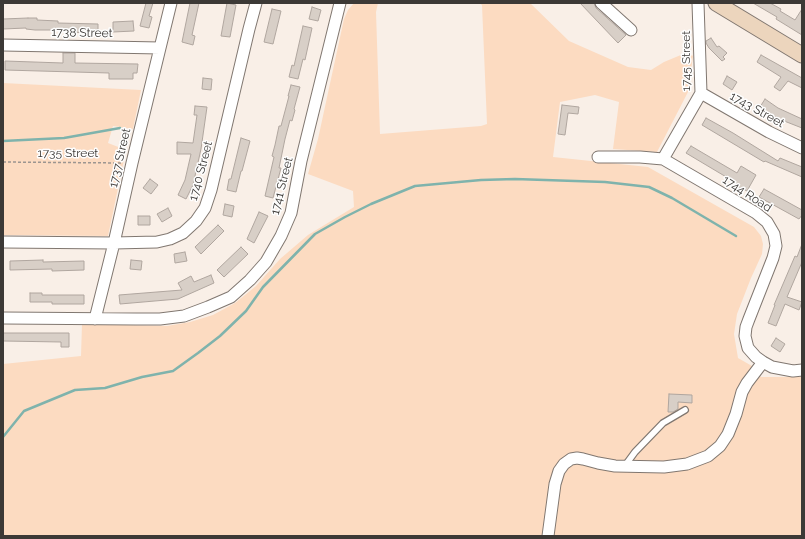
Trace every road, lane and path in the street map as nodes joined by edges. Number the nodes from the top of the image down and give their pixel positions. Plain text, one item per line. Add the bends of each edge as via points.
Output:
1 (171, 3) edge
2 (256, 3) edge
3 (340, 3) edge
4 (601, 3) edge
5 (698, 3) edge
6 (716, 3) edge
7 (631, 30) dead end
8 (3, 45) edge
9 (160, 48) junction
10 (802, 55) edge
11 (701, 93) junction
12 (802, 148) edge
13 (598, 157) dead end
14 (664, 159) junction
15 (3, 162) edge
16 (132, 163) junction
17 (3, 242) edge
18 (114, 243) junction
19 (3, 318) edge
20 (95, 319) junction
21 (763, 362) junction
22 (802, 370) edge
23 (685, 410) dead end
24 (624, 467) junction
25 (548, 536) edge

1 - 9 street, 1737 Street
2 - 18 street, 1740 Street via 205,208 196,221 170,239 157,242
3 - 20 street, 1741 Street via 291,212 266,262 231,296 184,316 160,319
4 - 7 street
5 - 11 street, 1745 Street
6 - 10 street
8 - 9 street, 1738 Street
9 - 16 street, 1737 Street
11 - 12 street, 1743 Street
11 - 14 street, 1745 Street
13 - 14 street, 1744 Road
14 - 21 street, 1744 Road via 756,213 768,222 774,234 776,246 773,258 748,319 745,336 748,348
15 - 16 path, 1735 Street
16 - 18 street, 1737 Street
17 - 18 street, 1740 Street
18 - 20 street, 1737 Street
19 - 20 street, 1741 Street
21 - 22 street, 1744 Road via 772,367
21 - 24 street via 742,392 728,434 720,446 708,456 686,464 664,467
23 - 24 lane via 663,423
24 - 25 street via 583,458 571,459 564,464 558,471 555,484

